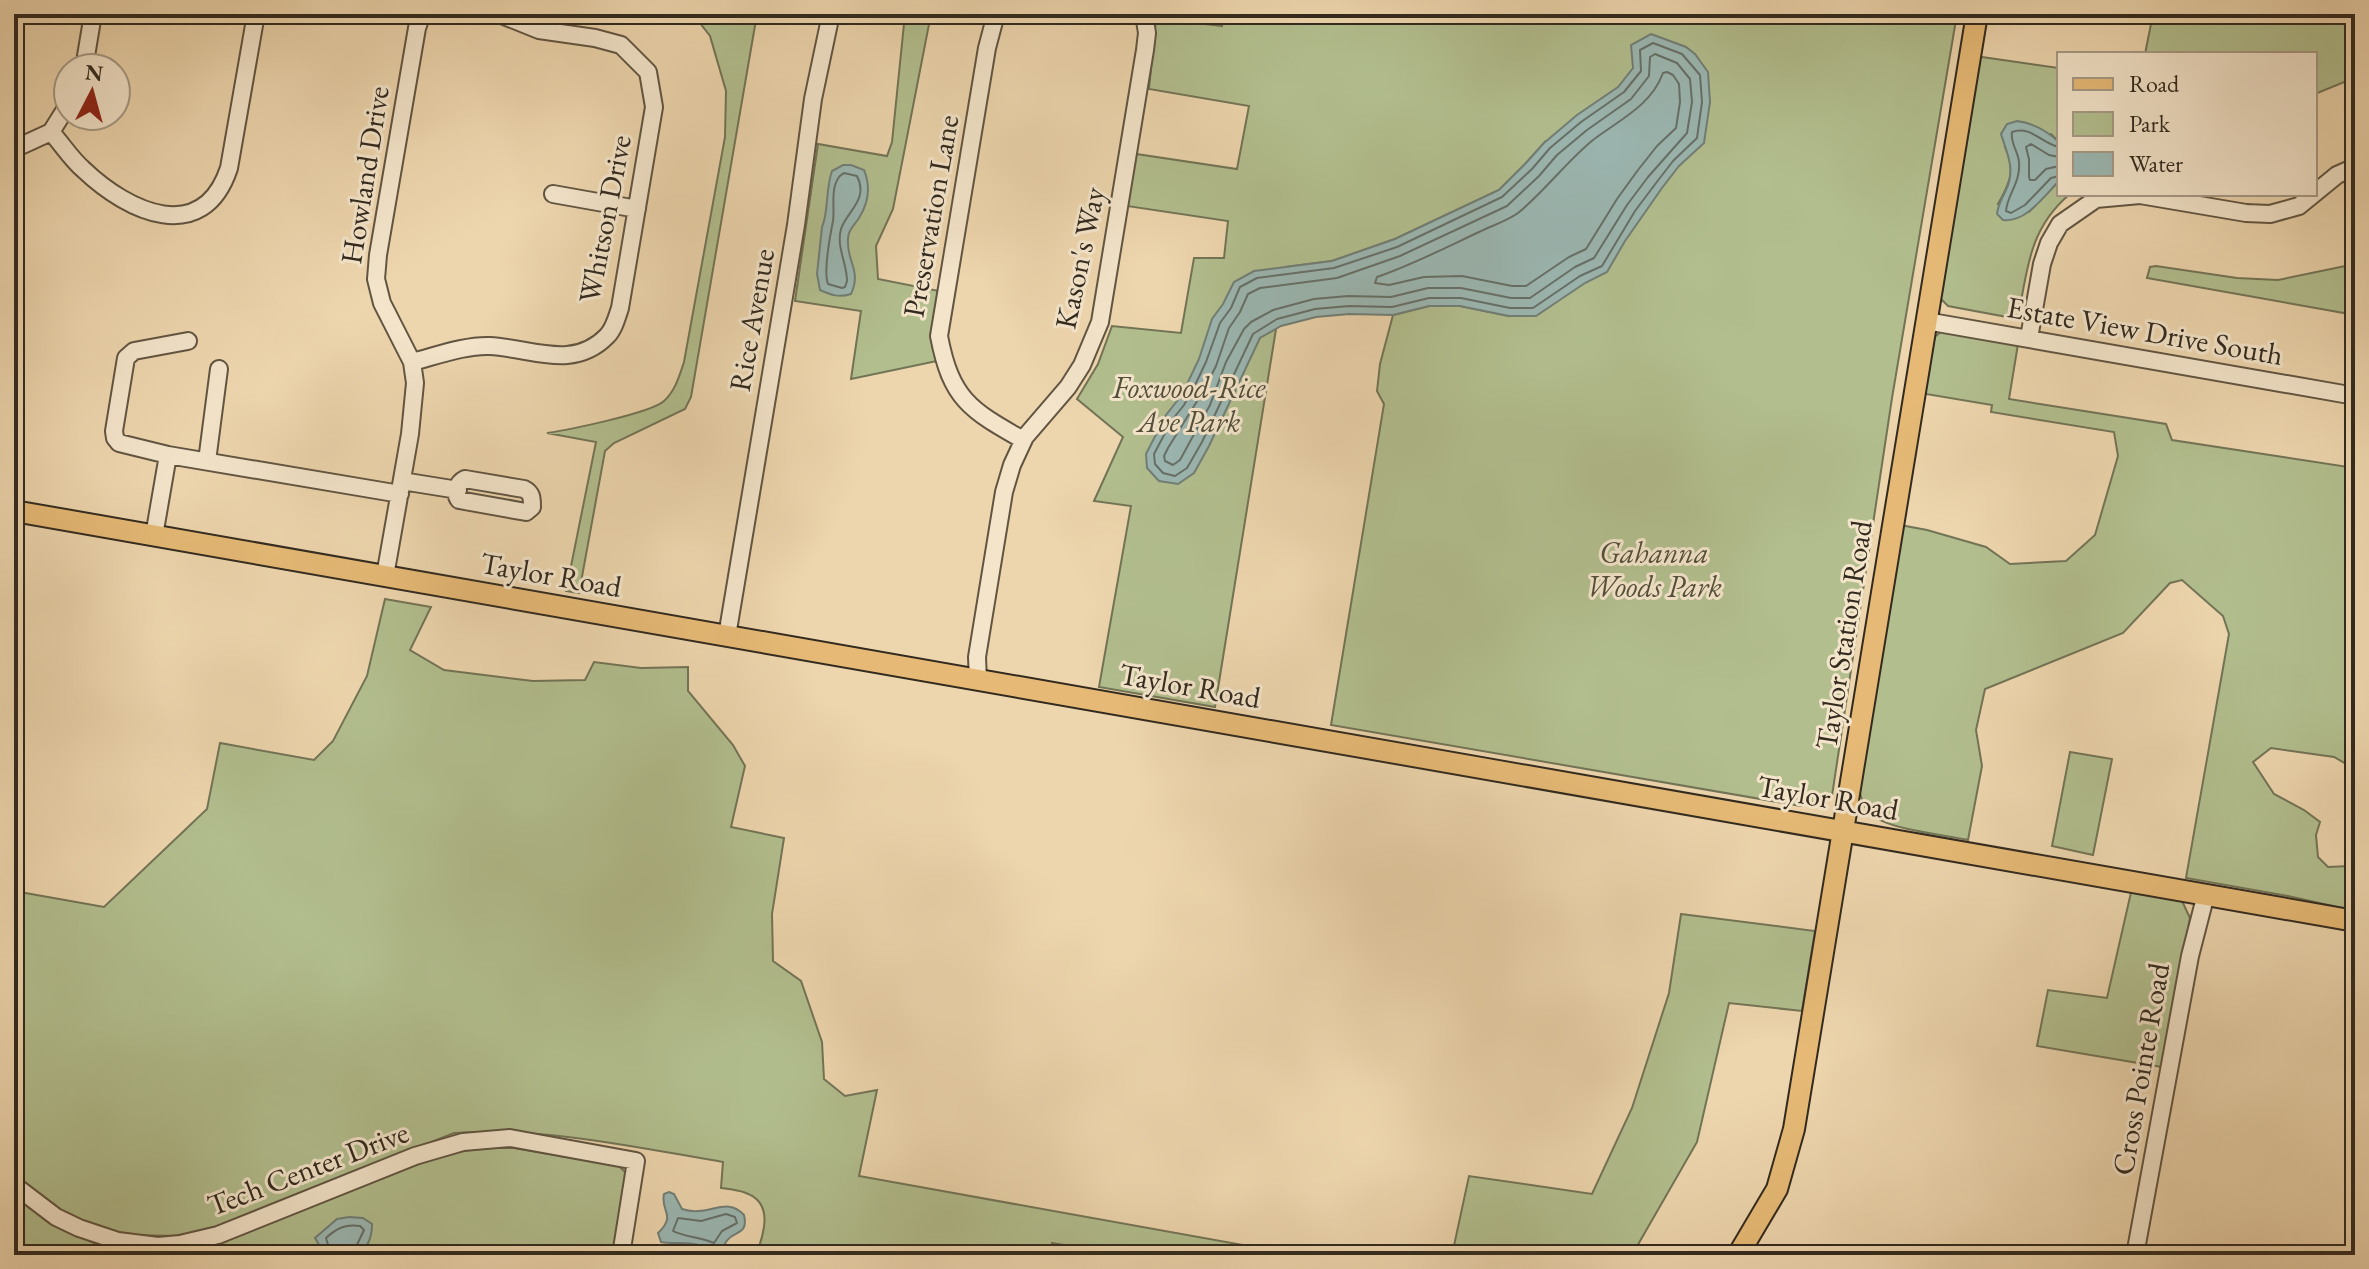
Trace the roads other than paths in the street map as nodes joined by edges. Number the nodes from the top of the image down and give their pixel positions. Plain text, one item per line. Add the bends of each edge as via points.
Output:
1 (93, 14) edge
2 (256, 14) edge
3 (422, 14) edge
4 (499, 14) edge
5 (831, 14) edge
6 (996, 14) edge
7 (1144, 14) edge
8 (1977, 14) edge
9 (87, 52) edge
10 (51, 132) joint
11 (14, 149) edge
12 (2355, 167) edge
13 (2317, 191) edge
14 (553, 194) dead end
15 (2129, 196) edge
16 (2146, 196) edge
17 (2311, 196) edge
18 (637, 209) junction
19 (1926, 321) junction
20 (2029, 338) junction
21 (188, 341) dead end
22 (412, 362) junction
23 (219, 369) dead end
24 (2355, 396) edge
25 (1023, 440) junction
26 (168, 455) junction
27 (207, 461) junction
28 (401, 488) junction
29 (458, 490) dead end
30 (14, 511) edge
31 (154, 536) junction
32 (385, 576) junction
33 (727, 636) junction
34 (978, 680) junction
35 (1844, 832) junction
36 (2206, 894) junction
37 (2355, 921) edge
38 (14, 1185) edge
39 (621, 1255) edge
40 (1738, 1255) edge
41 (2135, 1255) edge

1 - 9 street
2 - 10 street via 229,168 223,187 209,203 187,215 161,215 129,202 81,168
3 - 22 street, Howland Drive via 376,279 382,303
4 - 18 street, Whitson Drive via 539,30 621,45 648,72 654,107
5 - 33 street, Rice Avenue
6 - 25 street, Preservation Lane via 939,336 945,366 966,403
7 - 25 street, Kason's Way via 1145,50 1100,322 1068,387
8 - 19 main road, Taylor Station Road
10 - 11 street
12 - 13 street
14 - 18 street
15 - 20 street via 2096,199 2060,224 2042,264
16 - 17 street via 2270,214 2299,206
18 - 22 street, Whitson Drive via 620,308 609,334 587,351 565,357 489,346
19 - 20 street, Estate View Drive South
19 - 35 main road, Taylor Station Road
20 - 24 street, Estate View Drive South
21 - 26 street via 134,351 126,358 115,438 125,446
22 - 28 street, Howland Drive via 415,383
23 - 27 street
25 - 34 street, Kason's Way via 1004,492 977,657
26 - 27 street
26 - 31 street
27 - 28 street
28 - 29 street
28 - 32 street, Howland Drive
30 - 31 main road, Taylor Road
31 - 32 main road, Taylor Road
32 - 33 main road, Taylor Road
33 - 34 main road, Taylor Road
34 - 35 main road, Taylor Road
35 - 36 main road, Taylor Road
35 - 40 main road, Taylor Station Road via 1794,1129 1777,1189
36 - 37 main road, Taylor Road
36 - 41 street, Cross Pointe Road
38 - 39 street, Tech Center Drive via 79,1228 118,1241 158,1246 218,1235 415,1156 463,1142 510,1138 636,1161

